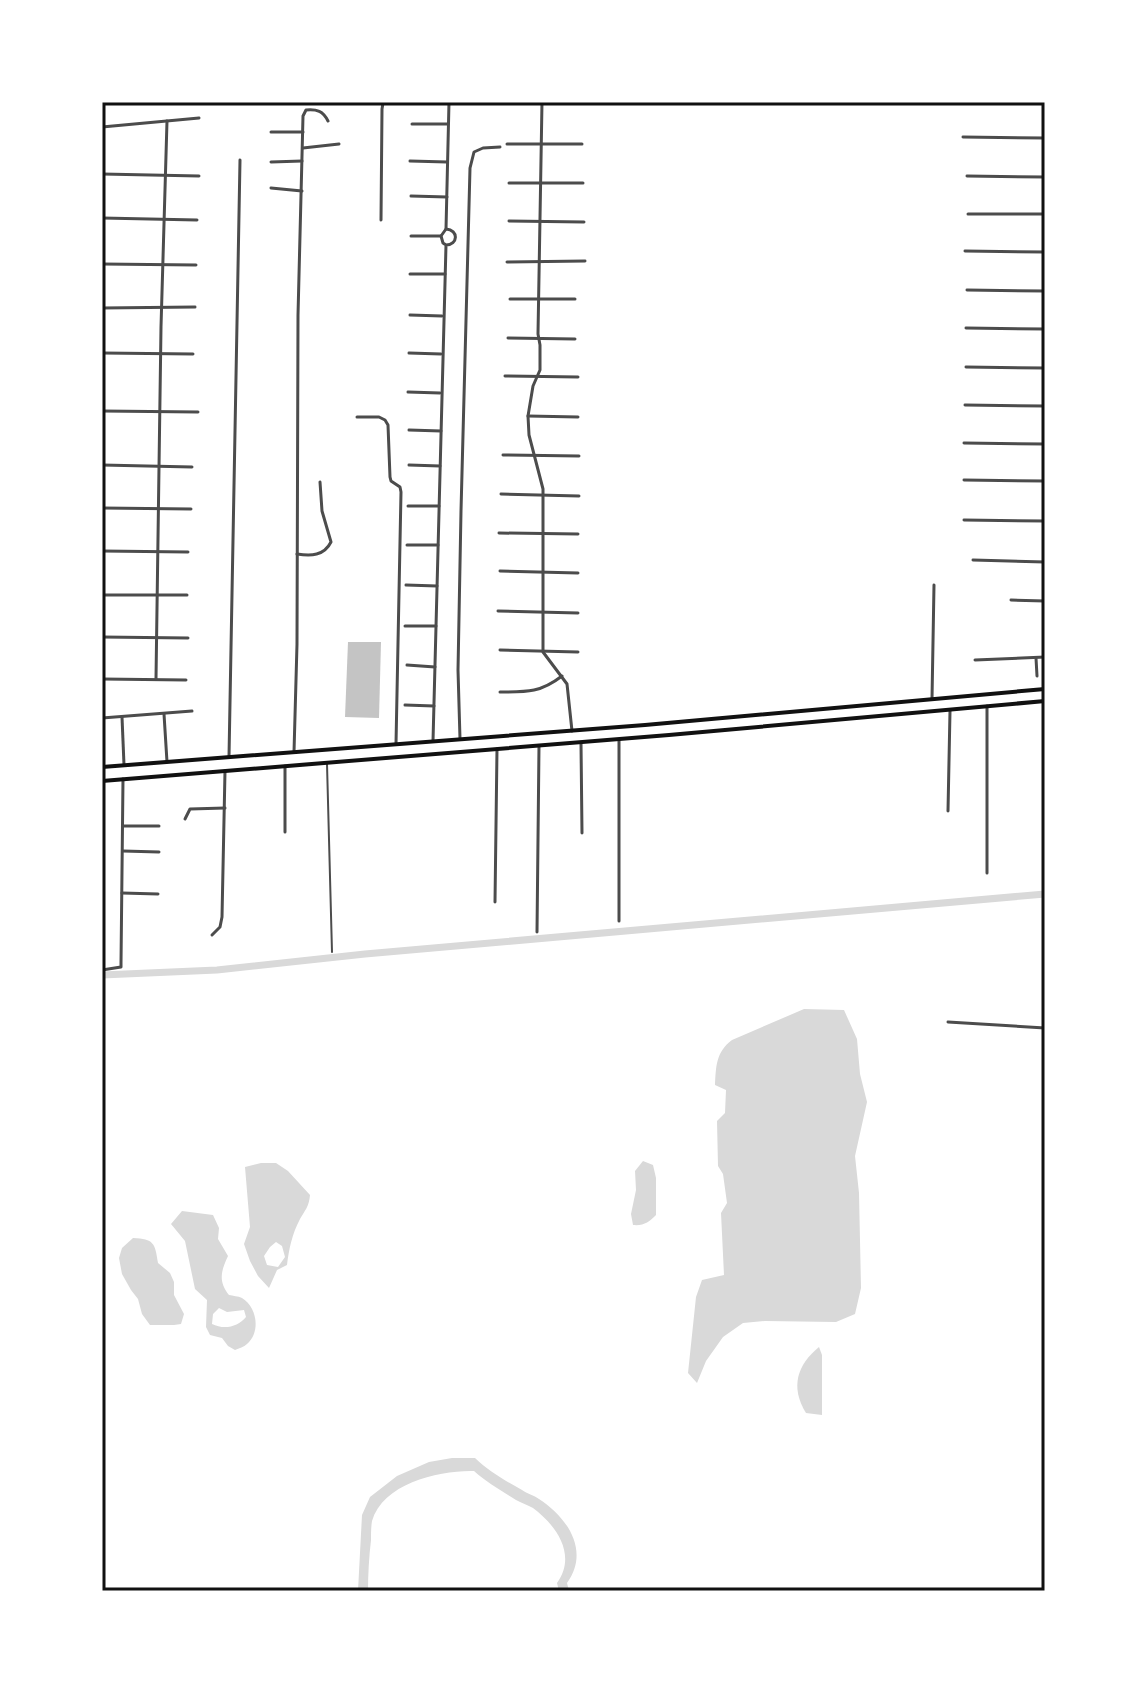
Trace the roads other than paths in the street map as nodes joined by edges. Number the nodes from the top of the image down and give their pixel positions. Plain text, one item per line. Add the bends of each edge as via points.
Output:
1 (387, 102) edge
2 (449, 102) edge
3 (512, 102) edge
4 (518, 102) edge
5 (542, 102) edge
6 (199, 118) dead end
7 (167, 121) junction
8 (328, 121) dead end
9 (412, 124) dead end
10 (448, 124) junction
11 (102, 127) edge
12 (271, 132) dead end
13 (303, 132) junction
14 (963, 137) dead end
15 (1045, 138) edge
16 (339, 144) dead end
17 (507, 144) dead end
18 (540, 144) junction
19 (582, 144) dead end
20 (500, 147) dead end
21 (303, 148) junction
22 (240, 160) dead end
23 (302, 161) junction
24 (410, 161) dead end
25 (271, 162) dead end
26 (447, 162) junction
27 (102, 174) edge
28 (166, 175) junction
29 (199, 176) dead end
30 (967, 176) dead end
31 (1045, 177) edge
32 (509, 183) dead end
33 (540, 183) junction
34 (583, 183) dead end
35 (271, 188) dead end
36 (302, 191) junction
37 (411, 196) dead end
38 (447, 197) junction
39 (968, 214) dead end
40 (1045, 214) edge
41 (102, 218) edge
42 (164, 220) junction
43 (197, 220) dead end
44 (381, 220) dead end
45 (509, 221) dead end
46 (539, 221) junction
47 (584, 222) dead end
48 (446, 229) junction
49 (411, 236) dead end
50 (441, 236) junction
51 (446, 245) junction
52 (965, 251) dead end
53 (1045, 252) edge
54 (585, 261) dead end
55 (507, 262) dead end
56 (539, 262) junction
57 (102, 264) edge
58 (164, 265) junction
59 (196, 265) dead end
60 (410, 274) dead end
61 (445, 274) junction
62 (967, 290) dead end
63 (1045, 291) edge
64 (510, 299) dead end
65 (539, 299) junction
66 (575, 299) dead end
67 (162, 307) junction
68 (195, 307) dead end
69 (102, 308) edge
70 (410, 315) dead end
71 (444, 316) junction
72 (966, 328) dead end
73 (1045, 329) edge
74 (508, 338) dead end
75 (539, 339) junction
76 (575, 339) dead end
77 (102, 353) edge
78 (409, 353) dead end
79 (161, 354) junction
80 (193, 354) dead end
81 (443, 354) junction
82 (966, 367) dead end
83 (1045, 368) edge
84 (505, 376) dead end
85 (538, 376) junction
86 (578, 377) dead end
87 (408, 392) dead end
88 (442, 393) junction
89 (965, 405) dead end
90 (1045, 406) edge
91 (102, 411) edge
92 (161, 411) junction
93 (198, 412) dead end
94 (528, 416) junction
95 (357, 417) dead end
96 (578, 417) dead end
97 (409, 430) dead end
98 (441, 431) junction
99 (964, 443) dead end
100 (1045, 444) edge
101 (503, 455) dead end
102 (534, 455) junction
103 (579, 456) dead end
104 (102, 465) edge
105 (409, 465) dead end
106 (440, 466) junction
107 (160, 467) junction
108 (192, 467) dead end
109 (964, 480) dead end
110 (1045, 481) edge
111 (320, 482) dead end
112 (501, 494) dead end
113 (543, 496) junction
114 (579, 496) dead end
115 (408, 506) dead end
116 (439, 506) junction
117 (102, 508) edge
118 (159, 509) junction
119 (191, 509) dead end
120 (964, 520) dead end
121 (1045, 521) edge
122 (499, 533) dead end
123 (543, 534) junction
124 (578, 534) dead end
125 (407, 545) dead end
126 (438, 545) junction
127 (102, 551) edge
128 (159, 552) junction
129 (188, 552) dead end
130 (297, 554) junction
131 (973, 560) dead end
132 (1045, 562) edge
133 (500, 571) dead end
134 (543, 573) junction
135 (578, 573) dead end
136 (406, 585) dead end
137 (934, 585) dead end
138 (437, 586) junction
139 (102, 595) edge
140 (158, 595) junction
141 (187, 595) dead end
142 (1011, 600) dead end
143 (1045, 601) edge
144 (498, 611) dead end
145 (543, 612) junction
146 (578, 613) dead end
147 (405, 626) dead end
148 (436, 626) junction
149 (102, 637) edge
150 (157, 637) junction
151 (188, 638) dead end
152 (500, 650) dead end
153 (543, 652) junction
154 (578, 652) dead end
155 (1045, 657) edge
156 (1036, 658) junction
157 (975, 660) dead end
158 (407, 665) dead end
159 (435, 667) junction
160 (562, 676) junction
161 (1037, 676) dead end
162 (102, 679) edge
163 (156, 679) junction
164 (186, 680) dead end
165 (1045, 689) edge
166 (500, 692) dead end
167 (932, 699) junction
168 (1045, 701) edge
169 (405, 705) dead end
170 (434, 706) junction
171 (987, 706) junction
172 (950, 710) junction
173 (192, 711) dead end
174 (164, 713) junction
175 (122, 717) junction
176 (102, 718) edge
177 (572, 731) junction
178 (460, 739) junction
179 (619, 740) junction
180 (433, 741) junction
181 (581, 743) junction
182 (396, 744) junction
183 (539, 746) junction
184 (497, 749) junction
185 (294, 752) junction
186 (229, 757) junction
187 (167, 762) junction
188 (327, 763) junction
189 (124, 765) junction
190 (285, 766) junction
191 (102, 767) edge
192 (225, 771) junction
193 (123, 779) junction
194 (102, 781) edge
195 (225, 808) junction
196 (948, 811) dead end
197 (185, 819) dead end
198 (123, 826) junction
199 (159, 826) dead end
200 (285, 832) dead end
201 (582, 833) dead end
202 (123, 851) junction
203 (159, 852) dead end
204 (987, 873) dead end
205 (122, 893) junction
206 (158, 894) dead end
207 (495, 902) dead end
208 (619, 921) dead end
209 (537, 932) dead end
210 (212, 935) dead end
211 (332, 952) dead end
212 (102, 970) edge
213 (948, 1022) dead end
214 (1045, 1028) edge

1 - 44 street via 382,109
2 - 10 street
3 - 4 street
5 - 18 street
6 - 7 street
7 - 11 street
7 - 28 street
8 - 13 street via 322,112 306,110
9 - 10 street
10 - 26 street
12 - 13 street
13 - 21 street
14 - 15 street
16 - 21 street
17 - 18 street
18 - 19 street
18 - 33 street
20 - 178 street via 478,149 471,158
21 - 23 street
22 - 186 street
23 - 25 street
23 - 36 street
24 - 26 street
26 - 38 street
27 - 28 street
28 - 29 street
28 - 42 street
30 - 31 street
32 - 33 street
33 - 34 street
33 - 46 street
35 - 36 street
36 - 130 street
37 - 38 street
38 - 48 street
39 - 40 street
41 - 42 street
42 - 43 street
42 - 58 street
45 - 46 street
46 - 47 street
46 - 56 street
48 - 50 street
48 - 51 street via 456,238
49 - 50 street
50 - 51 street
51 - 61 street
52 - 53 street
54 - 56 street
55 - 56 street
56 - 65 street
57 - 58 street
58 - 59 street
58 - 67 street
60 - 61 street
61 - 71 street
62 - 63 street
64 - 65 street
65 - 66 street
65 - 75 street
67 - 68 street
67 - 69 street
67 - 79 street
70 - 71 street
71 - 81 street
72 - 73 street
74 - 75 street
75 - 76 street
75 - 85 street
77 - 79 street
78 - 81 street
79 - 80 street
79 - 92 street
81 - 88 street
82 - 83 street
84 - 85 street
85 - 86 street
85 - 94 street
87 - 88 street
88 - 98 street
89 - 90 street
91 - 92 street
92 - 93 street
92 - 107 street
94 - 96 street
94 - 102 street
95 - 182 street via 379,417 388,425 390,477 401,492
97 - 98 street
98 - 106 street
99 - 100 street
101 - 102 street
102 - 103 street
102 - 113 street
104 - 107 street
105 - 106 street
106 - 116 street
107 - 108 street
107 - 118 street
109 - 110 street
111 - 130 street via 330,547 311,556
112 - 113 street
113 - 114 street
113 - 123 street
115 - 116 street
116 - 126 street
117 - 118 street
118 - 119 street
118 - 128 street
120 - 121 street
122 - 123 street
123 - 124 street
123 - 134 street
125 - 126 street
126 - 138 street
127 - 128 street
128 - 129 street
128 - 140 street
130 - 185 street
131 - 132 street
133 - 134 street
134 - 135 street
134 - 145 street
136 - 138 street
137 - 167 street
138 - 148 street
139 - 140 street
140 - 141 street
140 - 150 street
142 - 143 street
144 - 145 street
145 - 146 street
145 - 153 street
147 - 148 street
148 - 159 street
149 - 150 street
150 - 151 street
150 - 163 street
152 - 153 street
153 - 154 street
153 - 160 street
155 - 156 street
156 - 157 street
156 - 161 street
158 - 159 street
159 - 170 street
160 - 166 street via 534,691
160 - 177 street
162 - 163 street
163 - 164 street
165 - 167 main road
167 - 177 main road
168 - 171 main road
169 - 170 street
170 - 180 street
171 - 172 main road
171 - 204 street
172 - 179 main road
172 - 196 street
173 - 174 street
174 - 175 street
174 - 187 street
175 - 176 street
175 - 189 street
177 - 178 main road
178 - 180 main road
179 - 181 main road
179 - 208 street
180 - 182 main road
181 - 183 main road
181 - 201 street
182 - 185 main road
183 - 184 main road
183 - 209 street
184 - 188 main road
184 - 207 street
185 - 186 main road
186 - 187 main road
187 - 189 main road
188 - 190 main road
188 - 211 lane
189 - 191 main road
190 - 192 main road
190 - 200 street
192 - 193 main road
192 - 195 street
193 - 194 main road
193 - 198 street
195 - 197 street via 190,809
195 - 210 street via 222,917
198 - 199 street
198 - 202 street
202 - 203 street
202 - 205 street
205 - 206 street
205 - 212 street via 121,967
213 - 214 street

